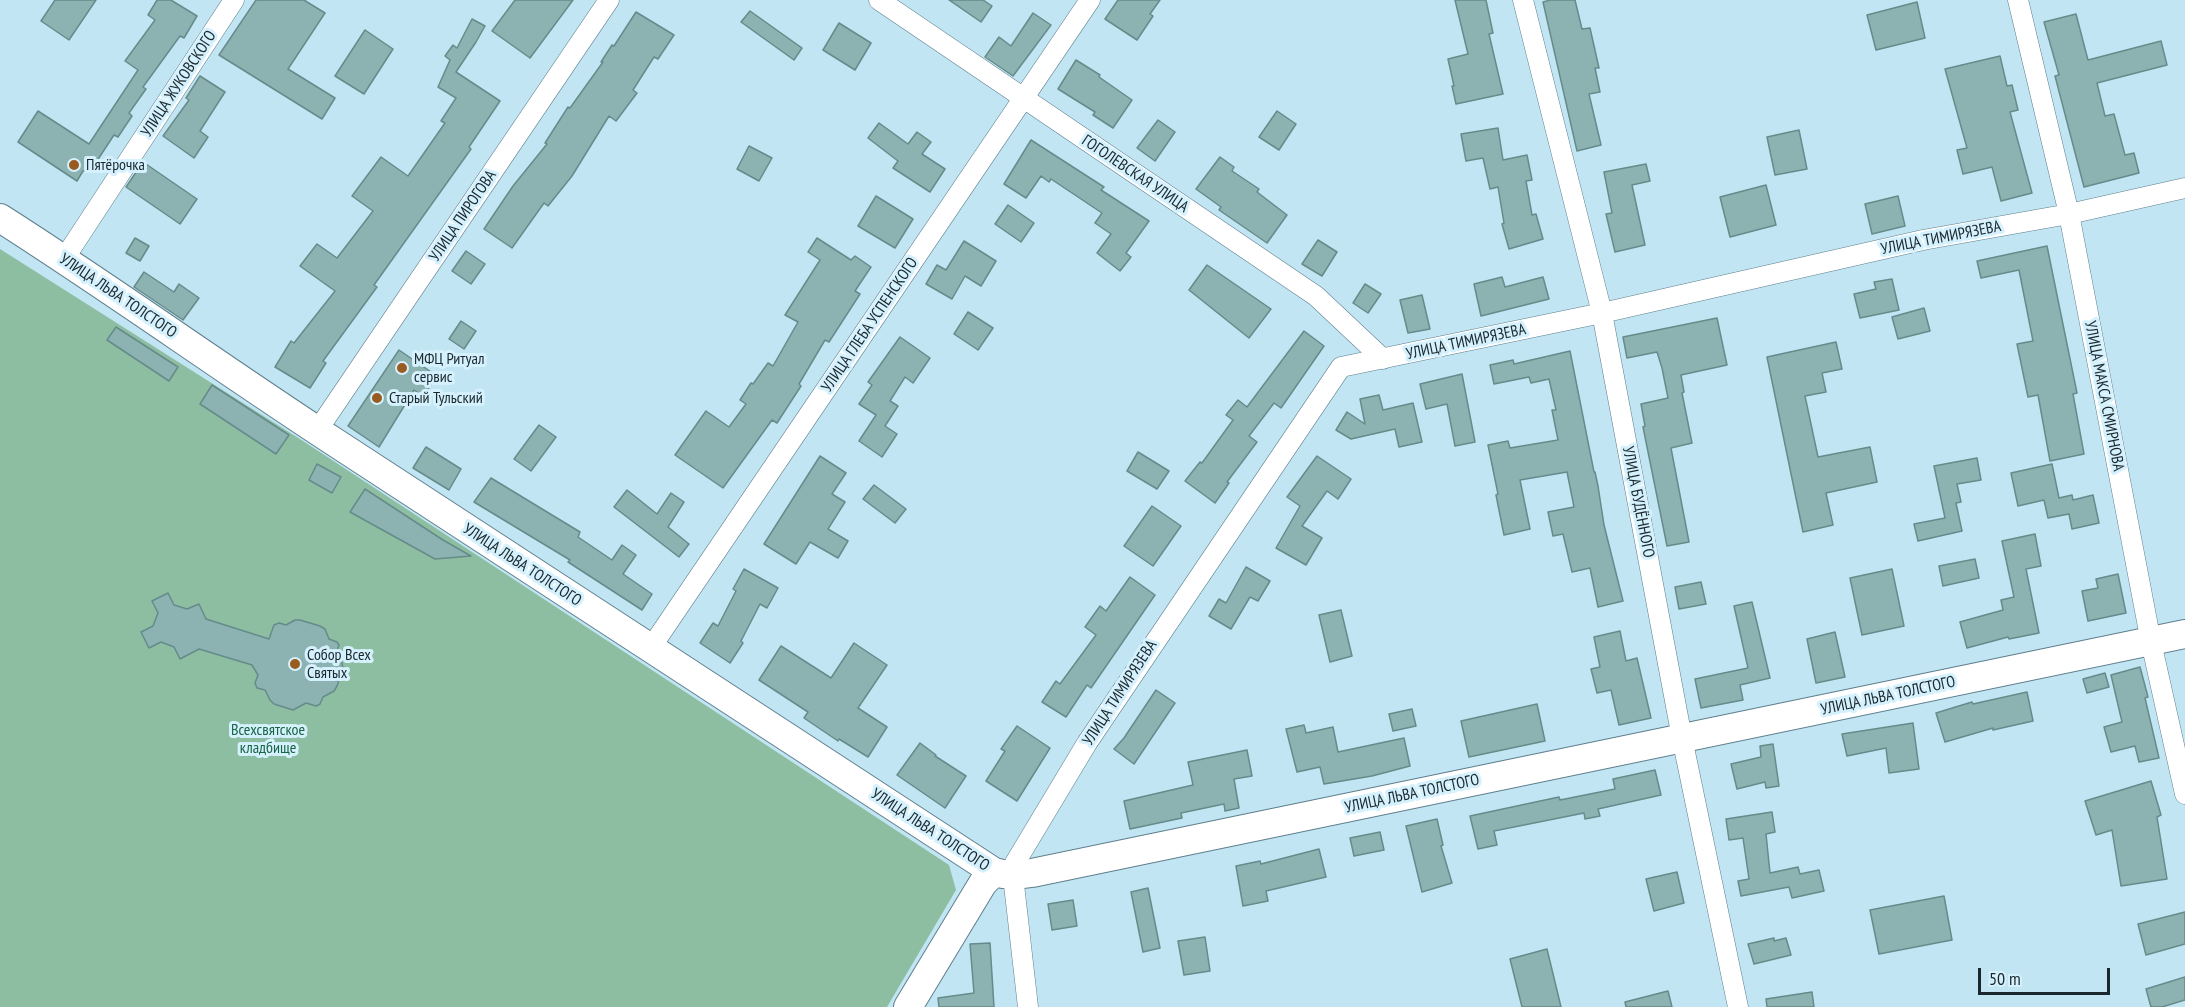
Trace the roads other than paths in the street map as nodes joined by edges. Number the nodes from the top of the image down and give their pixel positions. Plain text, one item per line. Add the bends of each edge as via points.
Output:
1 (234, 0) edge
2 (609, 0) edge
3 (879, 0) edge
4 (1090, 0) edge
5 (1523, 0) edge
6 (2018, 0) edge
7 (1023, 99) junction
8 (2185, 188) edge
9 (2069, 214) junction
10 (0, 218) edge
11 (64, 259) junction
12 (1602, 313) junction
13 (1383, 359) junction
14 (316, 430) junction
15 (2185, 634) edge
16 (2151, 642) junction
17 (650, 649) junction
18 (1682, 738) junction
19 (2185, 794) edge
20 (1004, 874) junction
21 (908, 1007) edge
22 (1028, 1007) edge
23 (1738, 1007) edge

1 - 11 street, УЛИЦА ЖУКОВСКОГО
2 - 14 street, УЛИЦА ПИРОГОВА
3 - 7 street, ГОГОЛЕВСКАЯ УЛИЦА
4 - 7 street, УЛИЦА ГЛЕБА УСПЕНСКОГО
5 - 12 street, УЛИЦА БУДЁННОГО
6 - 9 street, УЛИЦА МАКСА СМИРНОВА
7 - 13 street, ГОГОЛЕВСКАЯ УЛИЦА via 1316,297
7 - 17 street, УЛИЦА ГЛЕБА УСПЕНСКОГО
8 - 9 street, УЛИЦА ТИМИРЯЗЕВА
9 - 12 street, УЛИЦА ТИМИРЯЗЕВА via 1923,240
9 - 16 street, УЛИЦА МАКСА СМИРНОВА
10 - 11 street, УЛИЦА ЛЬВА ТОЛСТОГО
11 - 14 street, УЛИЦА ЛЬВА ТОЛСТОГО
12 - 13 street, УЛИЦА ТИМИРЯЗЕВА
12 - 18 street, УЛИЦА БУДЁННОГО
13 - 20 street, УЛИЦА ТИМИРЯЗЕВА via 1341,367 1088,742 1016,864
14 - 17 street, УЛИЦА ЛЬВА ТОЛСТОГО
15 - 16 street, УЛИЦА ЛЬВА ТОЛСТОГО
16 - 18 street, УЛИЦА ЛЬВА ТОЛСТОГО
16 - 19 street, УЛИЦА МАКСА СМИРНОВА
17 - 20 street, УЛИЦА ЛЬВА ТОЛСТОГО
18 - 20 street, УЛИЦА ЛЬВА ТОЛСТОГО
18 - 23 street, УЛИЦА БУДЁННОГО
20 - 21 street, УЛИЦА ТИМИРЯЗЕВА via 983,883
20 - 22 street

